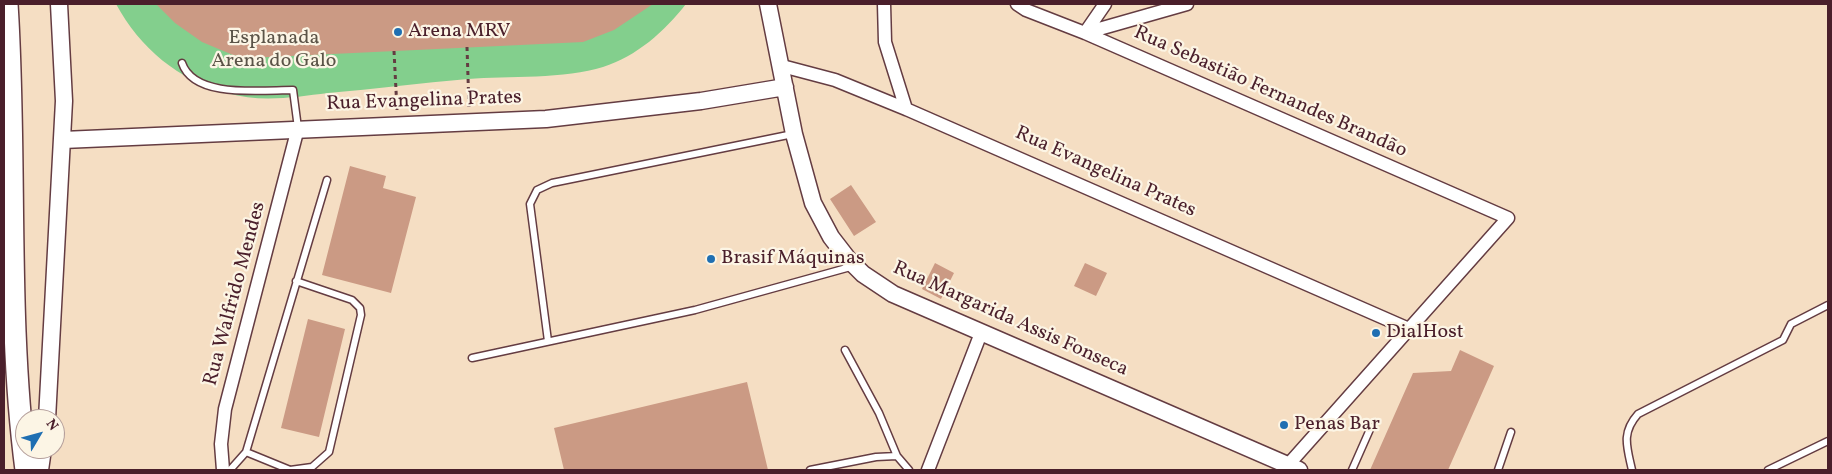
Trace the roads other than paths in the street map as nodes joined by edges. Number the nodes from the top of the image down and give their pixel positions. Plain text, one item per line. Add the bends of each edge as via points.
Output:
1 (7, 4) edge
2 (59, 4) edge
3 (768, 4) edge
4 (884, 4) edge
5 (1016, 4) edge
6 (1105, 4) edge
7 (1187, 4) edge
8 (1085, 33) junction
9 (182, 63) dead end
10 (782, 66) junction
11 (785, 87) junction
12 (906, 108) junction
13 (298, 128) junction
14 (794, 134) junction
15 (63, 140) junction
16 (326, 180) dead end
17 (855, 266) junction
18 (296, 281) junction
19 (1828, 305) edge
20 (1409, 329) junction
21 (981, 333) junction
22 (548, 341) junction
23 (845, 350) dead end
24 (472, 358) dead end
25 (48, 409) edge
26 (1371, 427) dead end
27 (1511, 432) dead end
28 (1828, 441) edge
29 (246, 452) junction
30 (897, 456) junction
31 (1293, 468) edge
32 (26, 470) edge
33 (223, 470) edge
34 (230, 470) edge
35 (810, 470) edge
36 (909, 470) edge
37 (928, 470) edge
38 (1352, 470) edge
39 (1498, 470) edge
40 (1632, 470) edge
41 (1768, 470) edge

1 - 32 highway via 18,359
2 - 15 street
3 - 10 street, Rua Margarida Assis Fonseca
4 - 12 street via 886,42
5 - 8 street, Rua Sebastião Fernandes Brandão
6 - 8 street
7 - 8 street
8 - 20 street, Rua Sebastião Fernandes Brandão via 1508,218
9 - 13 lane via 190,77 214,87 292,90
10 - 11 street, Rua Margarida Assis Fonseca
10 - 12 street, Rua Evangelina Prates via 835,80
11 - 13 street, Rua Evangelina Prates via 701,101 556,118
11 - 14 street, Rua Margarida Assis Fonseca
12 - 20 street, Rua Evangelina Prates
13 - 15 street, Rua Evangelina Prates
13 - 33 street, Rua Walfrido Mendes via 225,409 221,444
14 - 17 street, Rua Margarida Assis Fonseca via 813,203 831,237
14 - 22 lane via 552,183 537,190 530,204
15 - 25 street
16 - 18 lane
17 - 21 street, Rua Margarida Assis Fonseca via 893,294
17 - 22 lane via 695,310
18 - 29 lane
18 - 29 lane via 352,300 360,308 361,316 336,426 328,452 312,467 290,470
19 - 40 lane via 1790,324 1783,340 1638,414 1629,424 1626,440
20 - 31 street
21 - 31 street, Rua Margarida Assis Fonseca
21 - 37 street
22 - 24 lane
23 - 30 lane via 879,413
26 - 38 lane
27 - 39 lane
28 - 41 lane
29 - 34 lane
30 - 35 lane
30 - 36 lane

